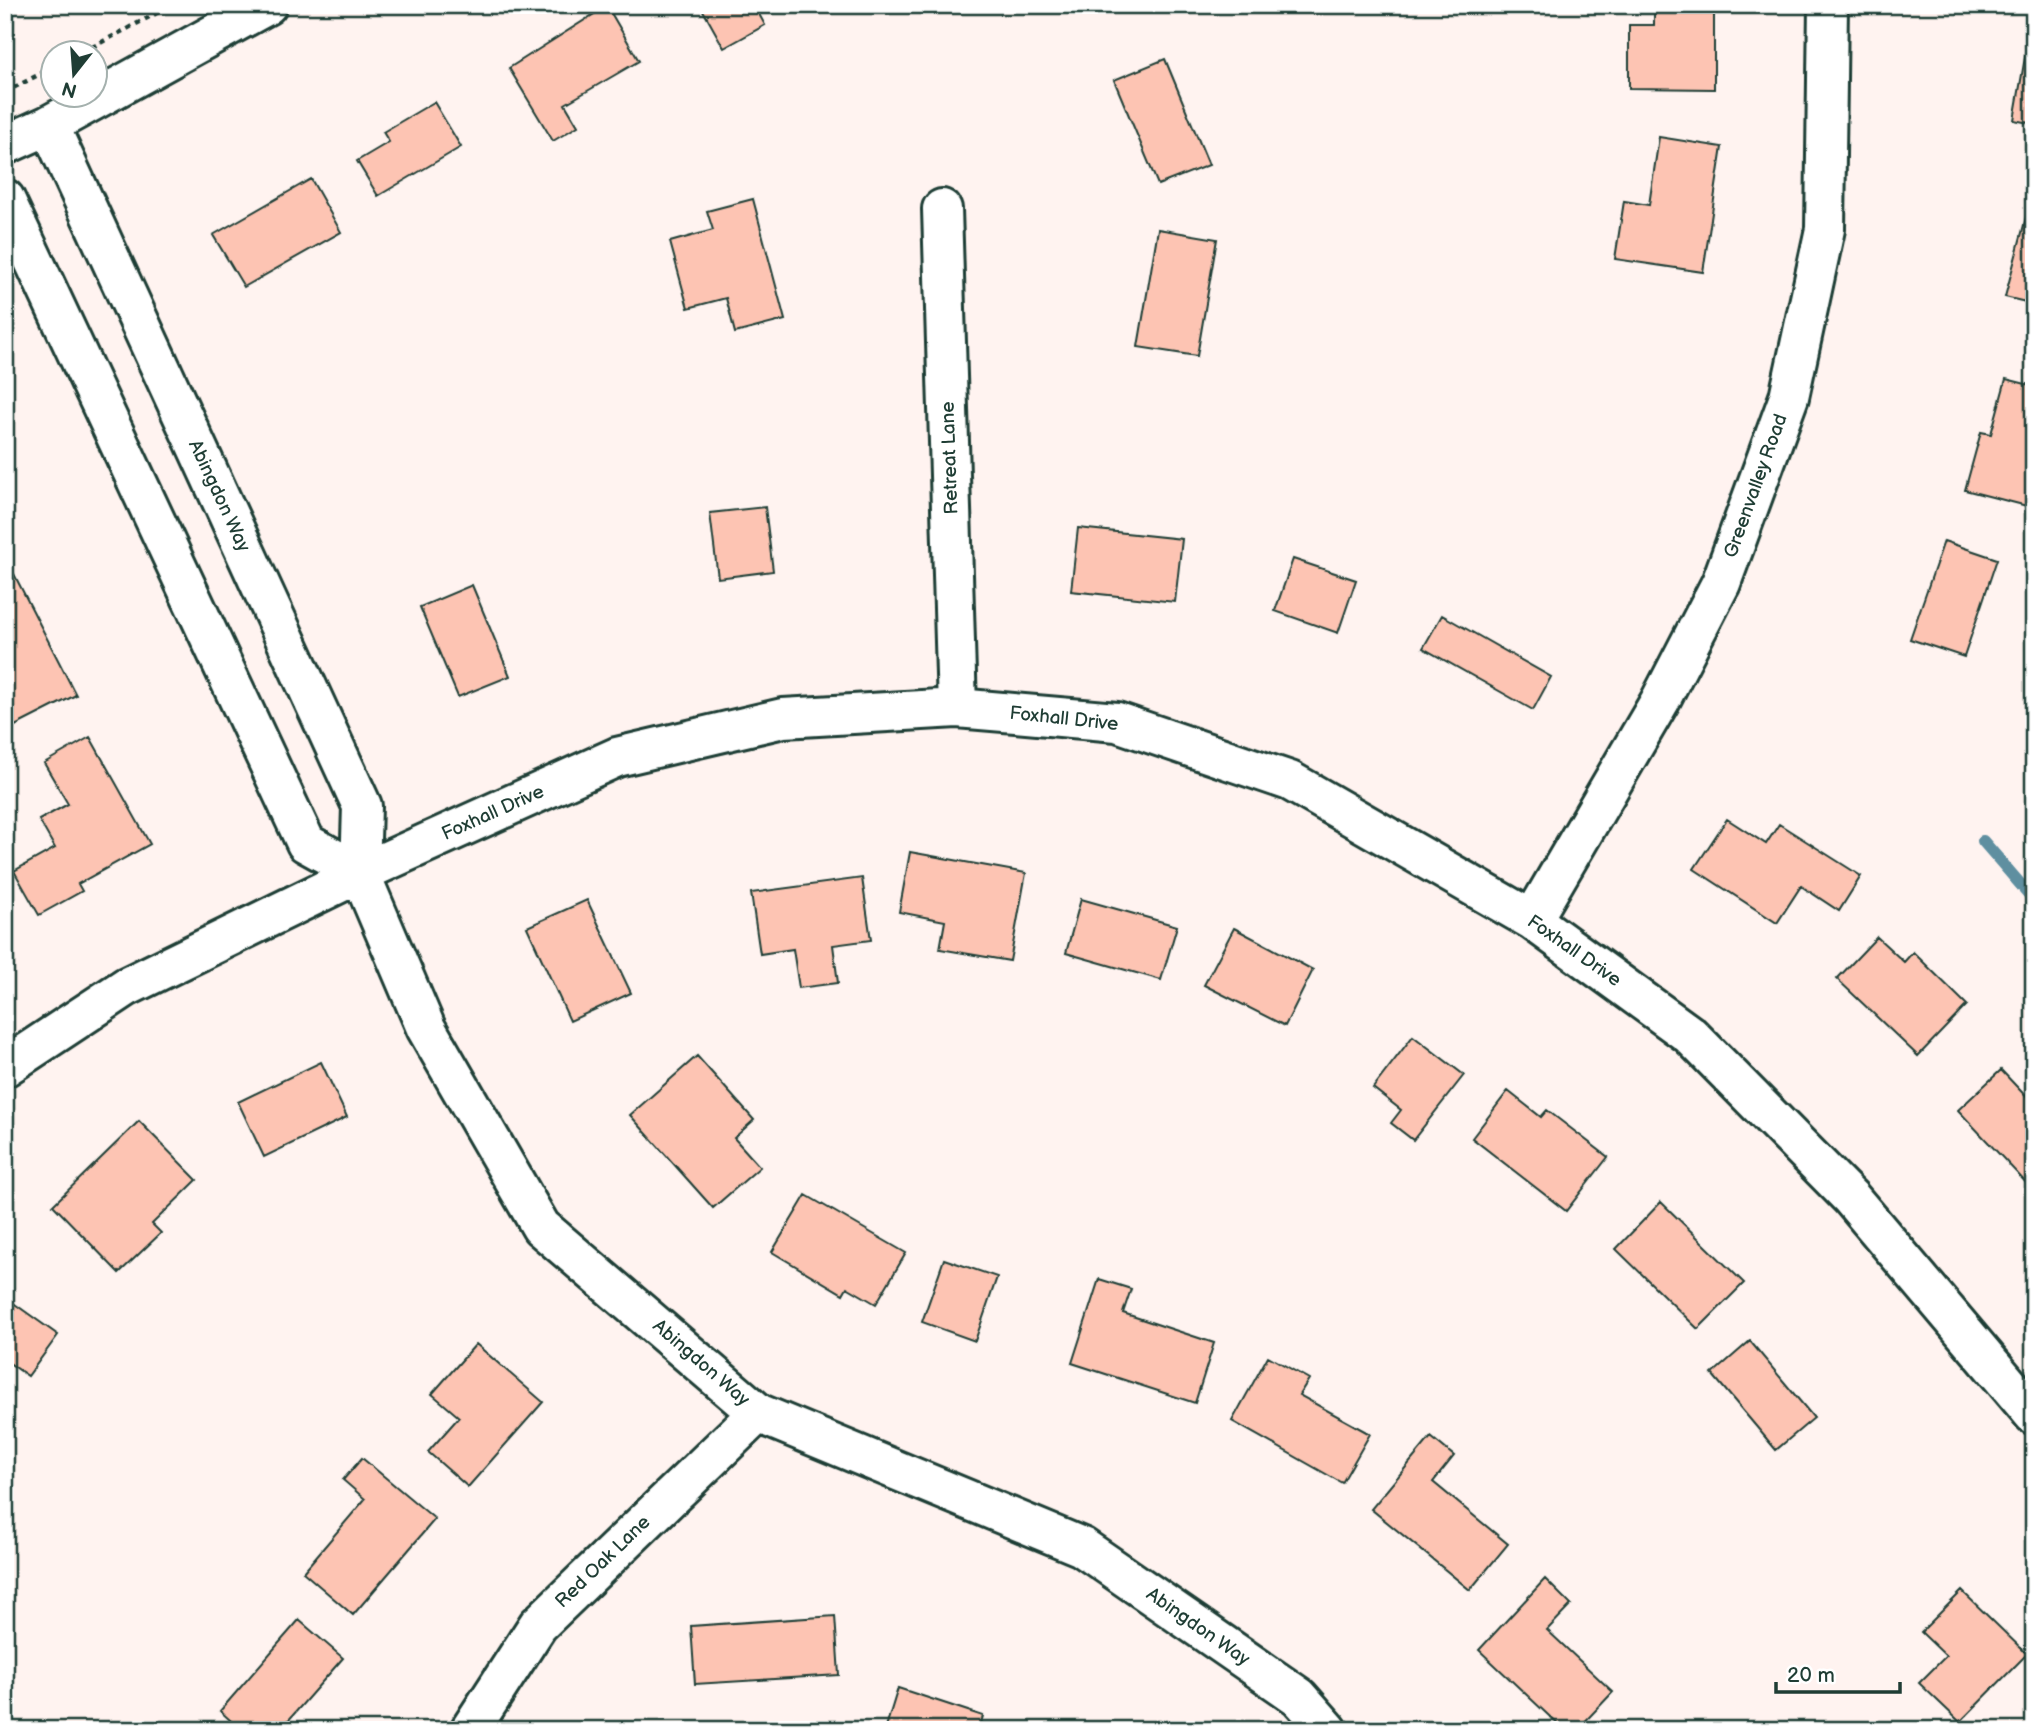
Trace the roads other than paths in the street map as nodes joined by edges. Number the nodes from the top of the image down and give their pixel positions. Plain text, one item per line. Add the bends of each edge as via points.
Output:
1 (267, 5) edge
2 (1828, 5) edge
3 (49, 125) junction
4 (5, 145) edge
5 (5, 199) edge
6 (942, 209) dead end
7 (957, 708) junction
8 (360, 873) junction
9 (1532, 920) junction
10 (5, 1068) edge
11 (758, 1413) junction
12 (2034, 1415) edge
13 (470, 1730) edge
14 (1328, 1730) edge

1 - 3 street
2 - 9 street, Greenvalley Road via 1825,229 1788,397 1721,583 1660,701
3 - 4 street
3 - 8 street, Abingdon Way via 362,806
5 - 8 street via 306,843
6 - 7 street, Retreat Lane
7 - 8 street, Foxhall Drive via 783,718 617,757
7 - 9 street, Foxhall Drive via 1116,722 1290,781
8 - 10 street, Foxhall Drive via 126,987
8 - 11 street, Abingdon Way via 426,1028 541,1227
9 - 12 street, Foxhall Drive via 1690,1035 1851,1198
11 - 13 street, Red Oak Lane via 538,1625
11 - 14 street, Abingdon Way via 1082,1547 1299,1697

